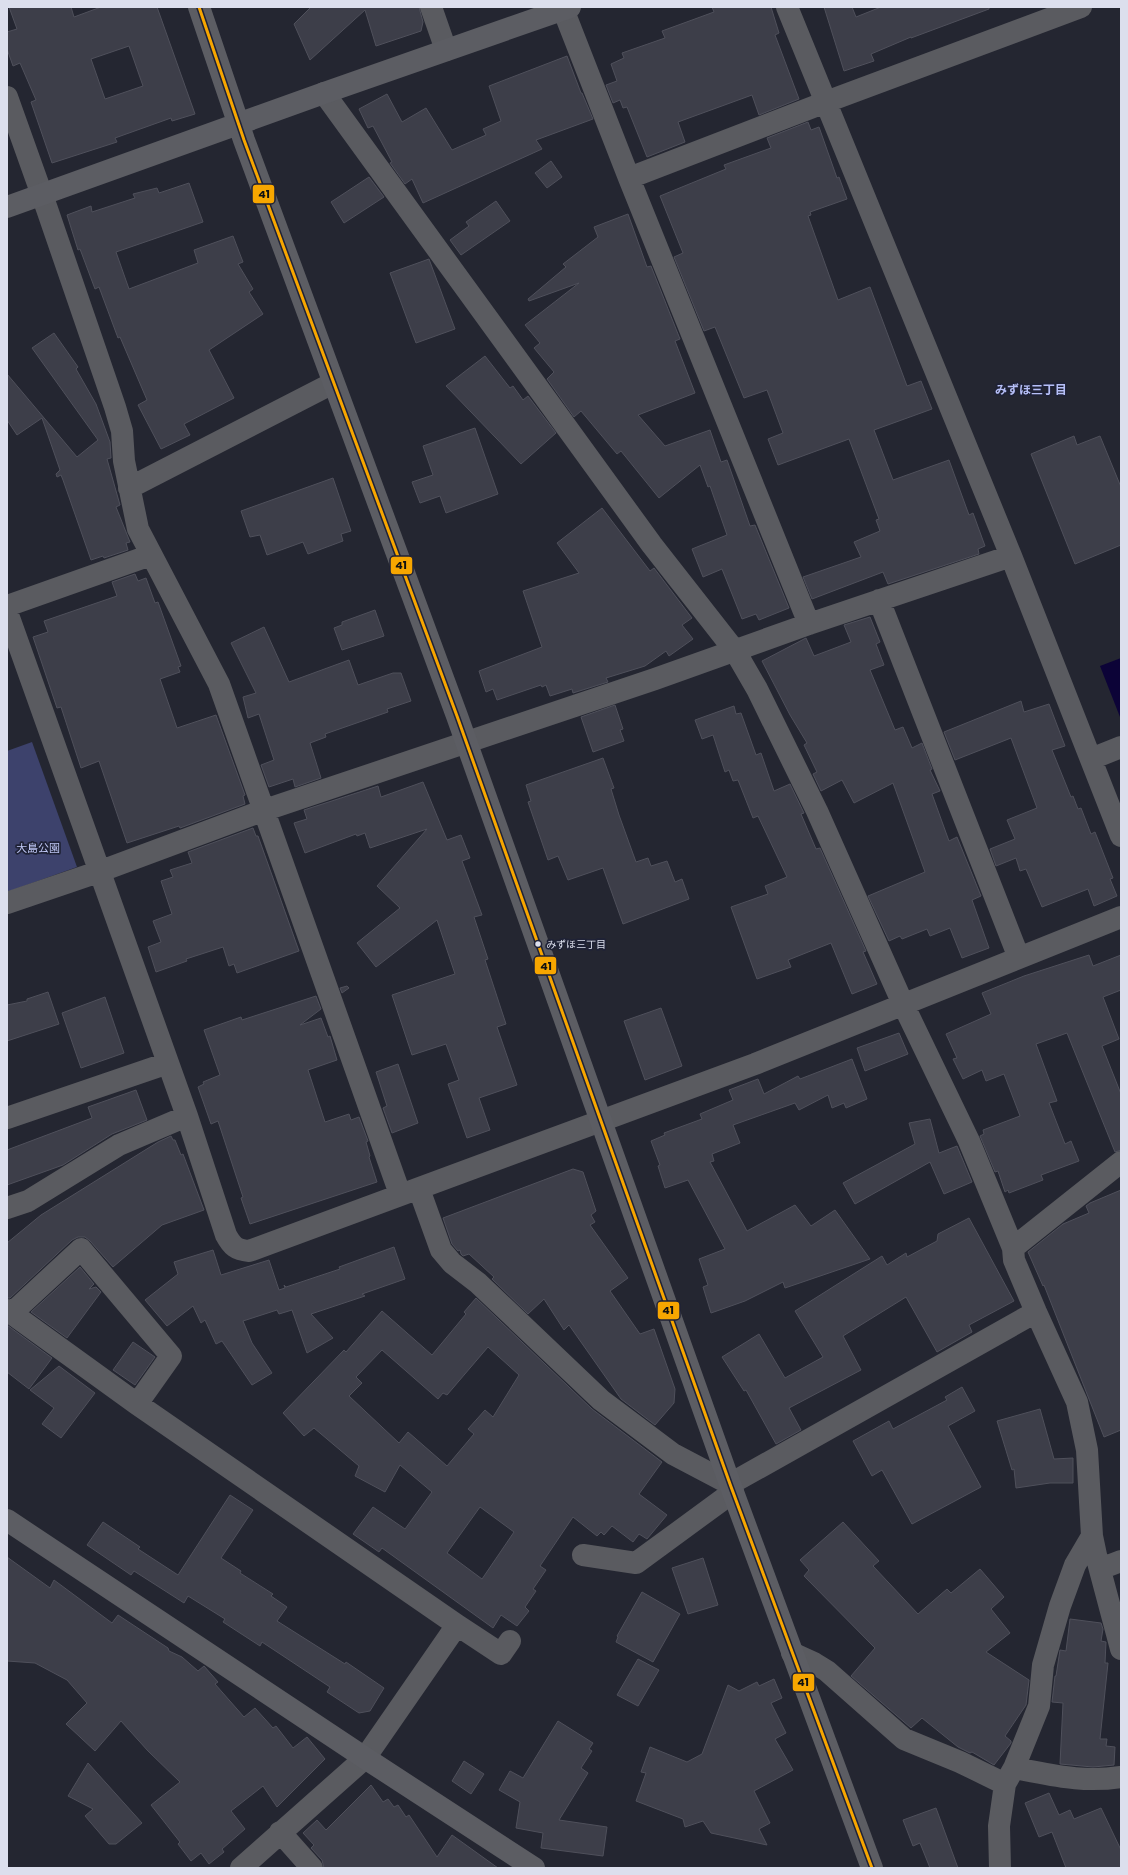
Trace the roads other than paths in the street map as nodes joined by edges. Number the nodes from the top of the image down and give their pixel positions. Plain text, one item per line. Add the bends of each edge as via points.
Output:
1 (199, 7) edge
2 (431, 7) edge
3 (787, 7) edge
4 (1081, 7) edge
5 (567, 8) edge
6 (446, 50) junction
7 (324, 92) junction
8 (7, 97) edge
9 (826, 102) junction
10 (239, 123) junction
11 (629, 178) junction
12 (42, 194) junction
13 (7, 207) edge
14 (333, 383) junction
15 (129, 488) junction
16 (151, 555) junction
17 (1012, 556) junction
18 (879, 600) junction
19 (7, 606) edge
20 (7, 612) edge
21 (809, 624) junction
22 (735, 651) junction
23 (465, 742) junction
24 (1121, 747) edge
25 (1091, 759) junction
26 (265, 810) junction
27 (1121, 836) edge
28 (101, 871) junction
29 (7, 903) edge
30 (1121, 917) edge
31 (1019, 958) junction
32 (902, 1004) junction
33 (168, 1062) junction
34 (187, 1116) junction
35 (7, 1118) edge
36 (602, 1121) junction
37 (1121, 1162) edge
38 (409, 1192) junction
39 (7, 1208) edge
40 (1013, 1248) junction
41 (9, 1312) edge
42 (1036, 1312) junction
43 (137, 1404) junction
44 (731, 1488) junction
45 (7, 1520) edge
46 (1092, 1536) junction
47 (583, 1554) dead end
48 (1121, 1561) edge
49 (1100, 1569) junction
50 (457, 1625) junction
51 (510, 1640) dead end
52 (1121, 1649) edge
53 (792, 1653) junction
54 (365, 1758) junction
55 (1010, 1776) junction
56 (1121, 1777) edge
57 (280, 1832) junction
58 (524, 1865) edge
59 (241, 1868) edge
60 (312, 1868) edge
61 (872, 1868) edge
62 (1000, 1868) edge

1 - 10 street
2 - 6 street
3 - 9 street
4 - 9 street
5 - 6 street
5 - 11 street
6 - 7 street
7 - 10 street
7 - 22 street via 652,545
8 - 12 street
9 - 11 street
9 - 17 street
10 - 12 street
10 - 14 street
11 - 21 street
12 - 13 street
12 - 15 street via 115,407 122,431
14 - 15 street
14 - 23 street
15 - 16 street via 138,529
16 - 19 street
16 - 26 street via 218,684
17 - 18 street
17 - 25 street
18 - 21 street
18 - 31 street
20 - 28 street
21 - 22 street
22 - 23 street
22 - 32 street via 757,689 817,811
23 - 26 street
23 - 36 street
24 - 25 street
25 - 27 street
26 - 28 street
26 - 38 street
28 - 29 street
28 - 33 street
30 - 31 street
31 - 32 street
32 - 36 street via 755,1064
32 - 40 street via 969,1141
33 - 34 street
33 - 35 street
34 - 38 street via 226,1235 232,1246 240,1250 249,1250
34 - 39 street via 119,1145 28,1200
36 - 38 street
36 - 44 street
37 - 40 street
38 - 44 street via 440,1250 601,1400 673,1454
40 - 42 street via 1014,1260
41 - 43 street
41 - 43 street via 81,1249 171,1356
42 - 44 street
42 - 46 street via 1077,1402 1087,1450
43 - 50 street
44 - 47 street via 636,1563
44 - 53 street
45 - 54 street
46 - 49 street
46 - 55 street via 1075,1565 1060,1606 1044,1665 1039,1706
48 - 49 street
49 - 52 street
50 - 51 street via 501,1654
50 - 54 street
53 - 55 street via 827,1671 904,1739 960,1762
53 - 61 street
54 - 57 street
54 - 58 street
55 - 56 street via 1103,1780
55 - 62 street via 1000,1826
57 - 59 street
57 - 60 street

